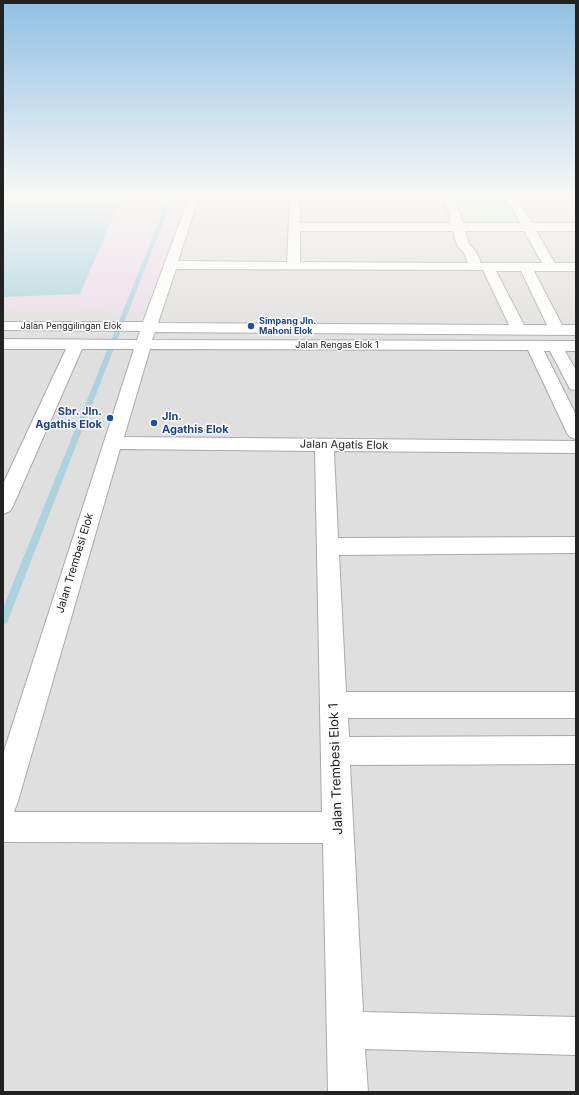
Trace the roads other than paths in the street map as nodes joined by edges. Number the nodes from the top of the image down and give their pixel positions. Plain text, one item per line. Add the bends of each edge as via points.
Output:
1 (177, 248) edge
2 (293, 248) edge
3 (466, 248) edge
4 (540, 248) edge
5 (171, 265) junction
6 (293, 266) junction
7 (483, 267) junction
8 (526, 267) junction
9 (551, 267) junction
10 (576, 267) edge
11 (3, 326) edge
12 (518, 329) junction
13 (536, 329) junction
14 (557, 330) junction
15 (576, 330) edge
16 (140, 335) junction
17 (3, 344) edge
18 (85, 344) junction
19 (545, 346) junction
20 (576, 346) edge
21 (576, 385) edge
22 (576, 433) edge
23 (112, 443) junction
24 (324, 445) junction
25 (576, 447) edge
26 (3, 506) edge
27 (576, 545) edge
28 (328, 547) junction
29 (333, 705) junction
30 (576, 705) edge
31 (576, 750) edge
32 (335, 751) junction
33 (3, 801) edge
34 (3, 827) edge
35 (338, 828) junction
36 (345, 1030) junction
37 (576, 1036) edge
38 (348, 1092) edge

1 - 5 street, Jalan Trembesi Elok
2 - 6 street
3 - 7 street
4 - 9 street
5 - 6 street
5 - 16 street, Jalan Trembesi Elok
6 - 7 street
7 - 8 street
7 - 12 street
8 - 9 street
8 - 14 street
9 - 10 street
11 - 16 street, Jalan Penggilingan Elok via 99,326
12 - 13 street, Jalan Rengas Elok 1
12 - 16 street, Jalan Rengas Elok 1
13 - 14 street, Jalan Rengas Elok 1
13 - 19 street
14 - 15 street, Jalan Rengas Elok 1
16 - 18 street, Jalan Penggilingan Elok
16 - 19 street, Jalan Rengas Elok 1
16 - 23 street, Jalan Trembesi Elok
17 - 18 street, Jalan Penggilingan Elok
18 - 26 street
19 - 20 street, Jalan Rengas Elok 1
19 - 21 street
19 - 22 street
23 - 24 street, Jalan Agatis Elok
23 - 33 street, Jalan Trembesi Elok
24 - 25 street, Jalan Agatis Elok
24 - 28 street, Jalan Trembesi Elok 1
27 - 28 street
28 - 29 street, Jalan Trembesi Elok 1
29 - 30 street
29 - 32 street, Jalan Trembesi Elok 1
31 - 32 street
32 - 35 street, Jalan Trembesi Elok 1
34 - 35 street
35 - 36 street, Jalan Trembesi Elok 1
36 - 37 street
36 - 38 street, Jalan Trembesi Elok 1

